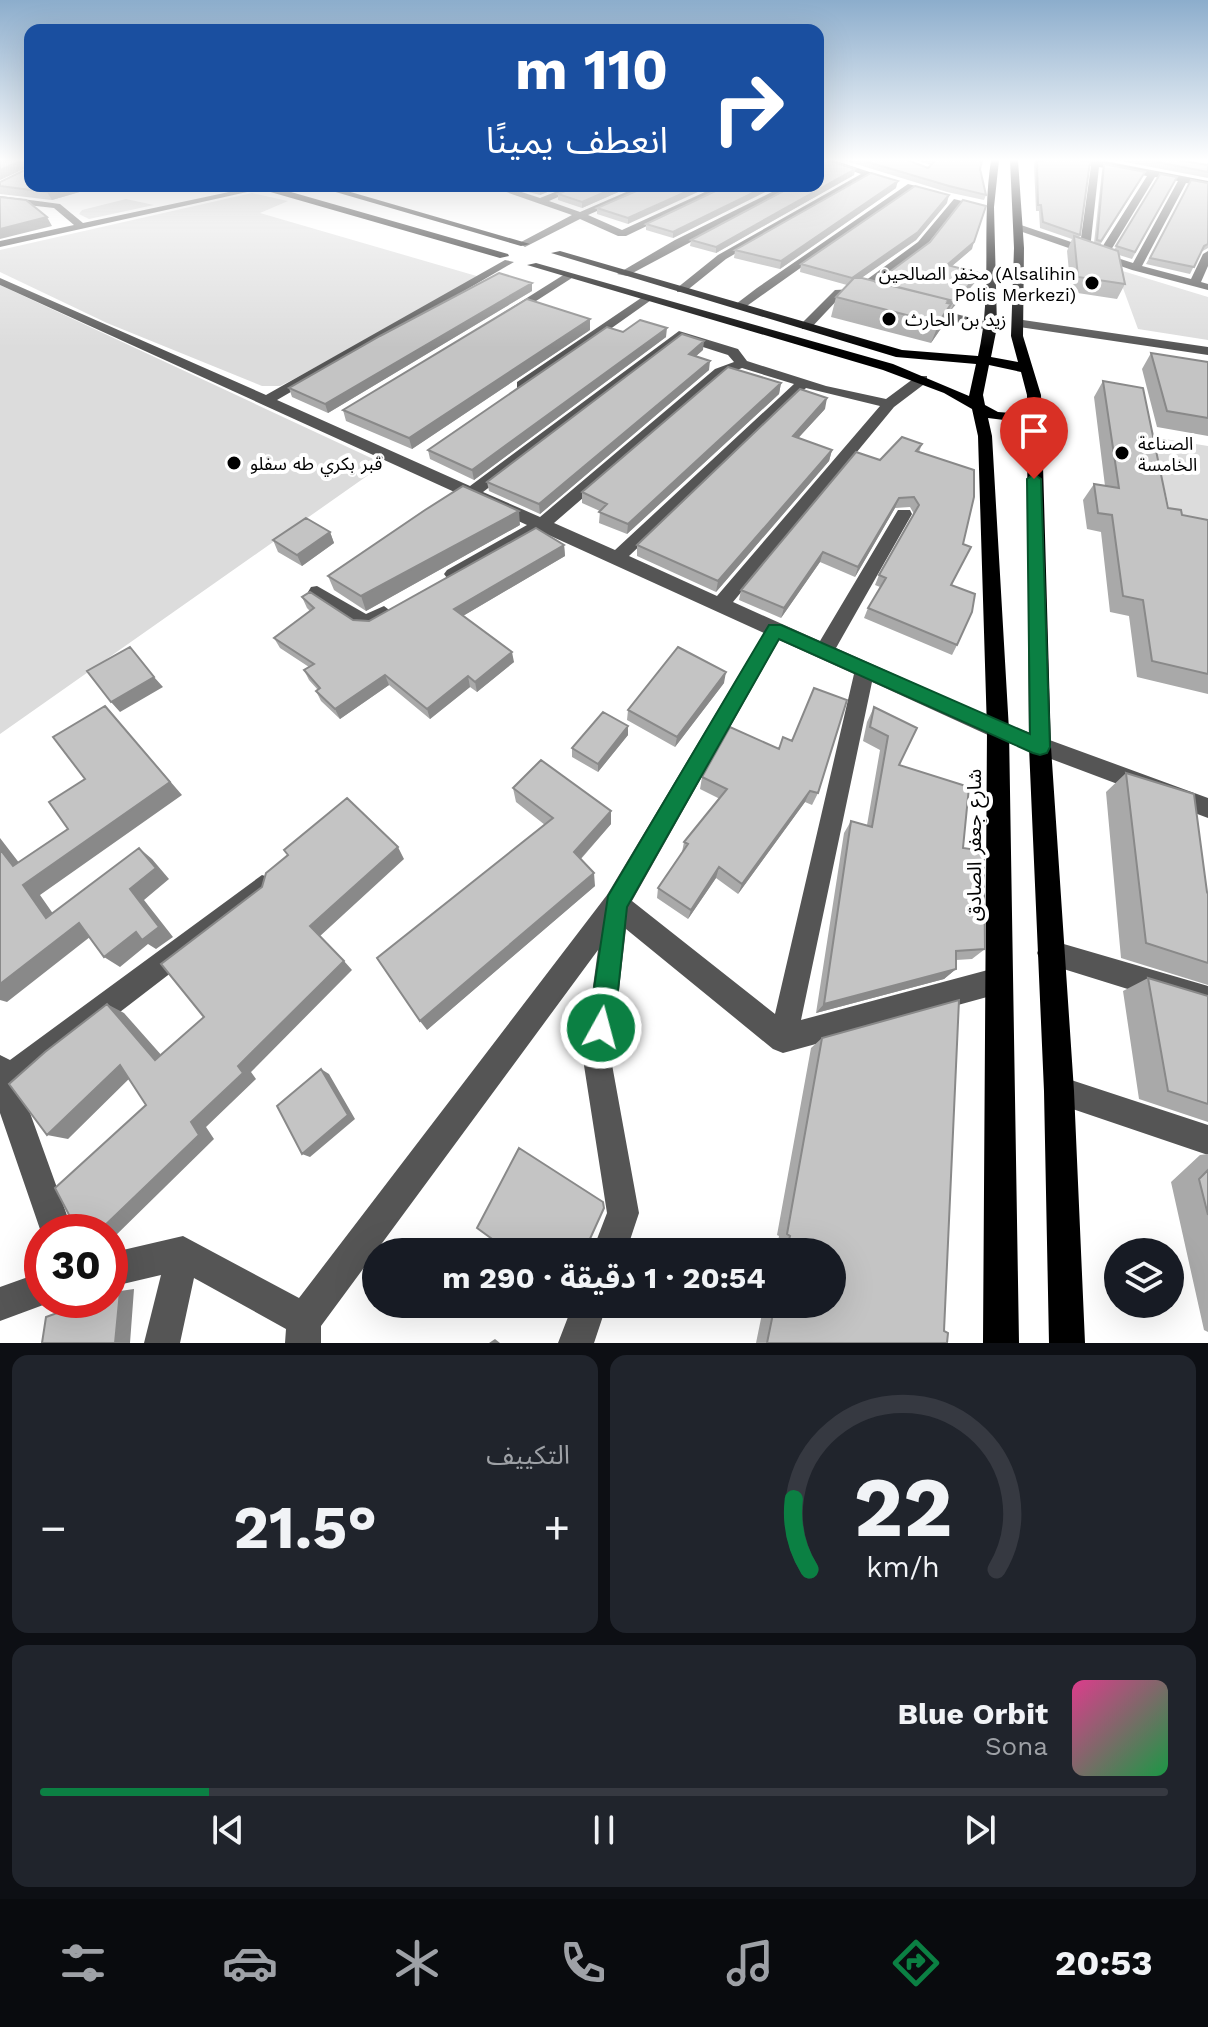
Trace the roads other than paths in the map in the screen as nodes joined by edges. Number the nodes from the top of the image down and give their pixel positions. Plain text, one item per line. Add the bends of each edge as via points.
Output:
1 (77, 223) edge
2 (97, 223) edge
3 (382, 223) edge
4 (450, 223) edge
5 (565, 223) edge
6 (597, 223) edge
7 (646, 223) edge
8 (718, 223) edge
9 (782, 223) edge
10 (860, 223) edge
11 (950, 223) edge
12 (977, 223) edge
13 (1018, 223) edge
14 (1088, 223) edge
15 (1123, 223) edge
16 (1160, 223) edge
17 (81, 226) junction
18 (1018, 227) junction
19 (0, 244) edge
20 (525, 244) junction
21 (1085, 250) junction
22 (556, 253) junction
23 (1208, 254) edge
24 (1102, 256) junction
25 (507, 259) junction
26 (532, 265) junction
27 (1136, 268) junction
28 (623, 274) junction
29 (569, 276) junction
30 (0, 281) edge
31 (1194, 284) junction
32 (1208, 287) edge
33 (681, 290) junction
34 (857, 292) junction
35 (872, 296) edge
36 (648, 298) junction
37 (902, 304) edge
38 (740, 306) junction
39 (492, 323) edge
40 (1016, 323) junction
41 (806, 326) junction
42 (991, 327) junction
43 (1208, 351) edge
44 (984, 360) junction
45 (742, 364) junction
46 (1029, 370) junction
47 (922, 379) junction
48 (803, 383) junction
49 (508, 395) edge
50 (265, 401) junction
51 (889, 404) junction
52 (978, 408) junction
53 (1033, 419) junction
54 (471, 493) junction
55 (904, 514) dead end
56 (541, 525) junction
57 (617, 558) junction
58 (433, 585) edge
59 (317, 592) edge
60 (720, 605) junction
61 (393, 608) edge
62 (775, 630) junction
63 (824, 652) junction
64 (865, 670) junction
65 (998, 730) junction
66 (1040, 747) junction
67 (1208, 808) edge
68 (262, 887) edge
69 (616, 904) junction
70 (1050, 953) junction
71 (999, 981) junction
72 (1208, 1000) edge
73 (783, 1039) junction
74 (2, 1076) edge
75 (1059, 1091) junction
76 (1208, 1140) edge
77 (51, 1214) edge
78 (614, 1238) edge
79 (183, 1253) junction
80 (128, 1266) edge
81 (24, 1295) edge
82 (0, 1304) edge
83 (585, 1318) edge
84 (304, 1331) edge
85 (162, 1343) edge
86 (576, 1343) edge
87 (1001, 1343) edge
88 (1067, 1343) edge

1 - 17 street
2 - 17 street
3 - 25 main road
4 - 20 main road
5 - 20 street
6 - 7 street via 622,234
8 - 28 street
9 - 33 street via 722,257
10 - 38 street
11 - 34 street
12 - 42 main road, شارع جعفر الصادق
13 - 18 main road
14 - 21 street
15 - 24 street
16 - 27 street
17 - 19 street
18 - 21 street
18 - 40 main road
20 - 22 main road
20 - 25 main road via 507,250
21 - 24 street
22 - 26 main road via 547,262
22 - 28 main road
23 - 31 street
24 - 27 street
25 - 26 main road
25 - 50 street
26 - 29 main road
27 - 31 street
28 - 33 main road
29 - 36 main road
29 - 39 street
30 - 50 street
31 - 32 street
33 - 38 main road
34 - 35 street
34 - 41 street via 839,292
36 - 47 main road
36 - 49 street
37 - 42 street
38 - 41 main road
40 - 43 street
40 - 46 main road via 1019,349
41 - 44 main road via 901,354
42 - 44 main road, شارع جعفر الصادق
44 - 46 main road
44 - 52 main road, شارع جعفر الصادق via 976,383
45 - 48 street
45 - 54 street via 733,352 679,335
45 - 56 street via 720,372
46 - 53 main road
47 - 51 street
47 - 52 main road
48 - 51 street
48 - 57 street
50 - 54 street via 329,422
51 - 60 street
52 - 53 main road via 1005,418
52 - 65 main road, شارع جعفر الصادق via 985,436
53 - 66 main road
54 - 56 street
55 - 63 street
56 - 57 street
56 - 58 street
57 - 60 street
59 - 61 street via 366,623
60 - 62 street
62 - 63 street
62 - 69 street
63 - 64 street
64 - 65 street
64 - 73 street
65 - 66 street
65 - 71 main road, شارع جعفر الصادق
66 - 67 street
66 - 70 main road
68 - 74 street
69 - 73 street
69 - 78 street via 597,1059 623,1213
69 - 84 street
70 - 72 street
70 - 75 main road
71 - 73 street
71 - 87 main road, شارع جعفر الصادق
74 - 77 street
75 - 76 street
75 - 88 main road
79 - 80 street
79 - 84 street
79 - 85 street
81 - 82 street
83 - 86 street

